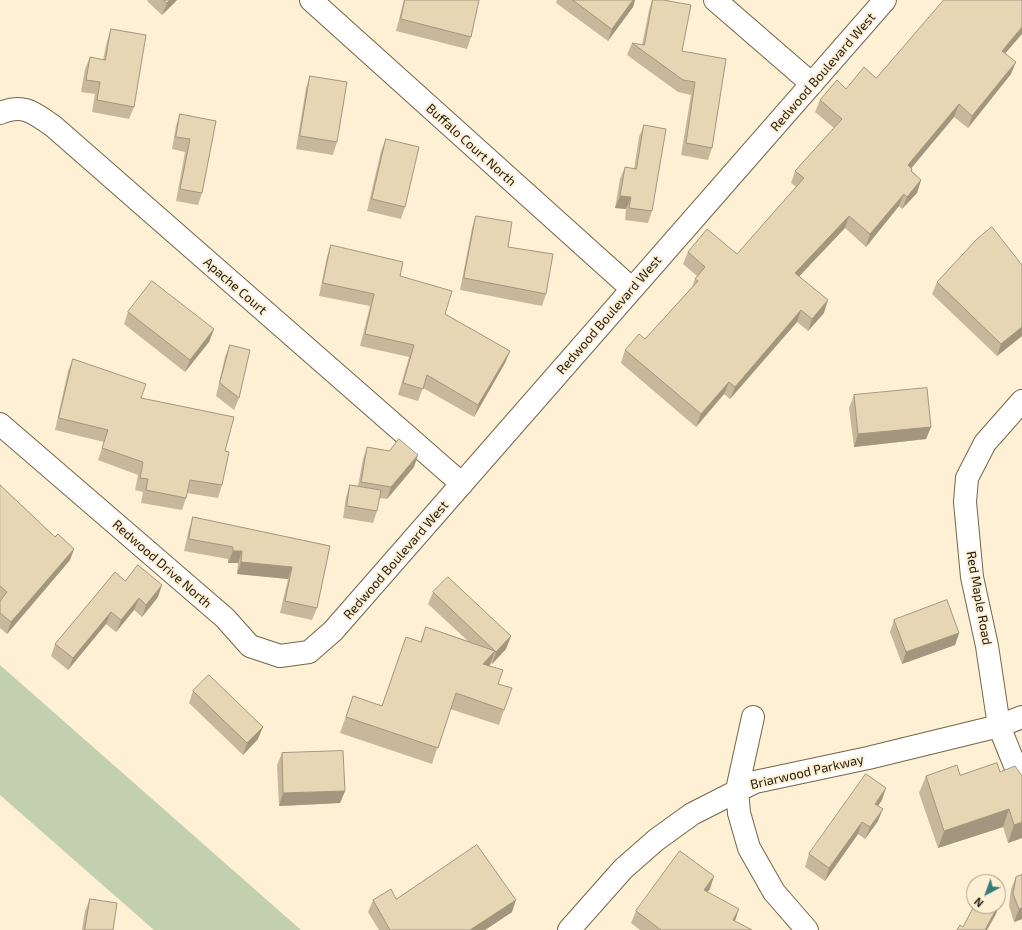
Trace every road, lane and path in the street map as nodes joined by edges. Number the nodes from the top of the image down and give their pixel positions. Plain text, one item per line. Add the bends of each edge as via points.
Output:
1 (311, 0) edge
2 (715, 0) edge
3 (885, 0) edge
4 (812, 84) junction
5 (0, 113) edge
6 (632, 289) junction
7 (1022, 401) edge
8 (0, 424) edge
9 (462, 484) junction
10 (333, 631) joint
11 (753, 717) dead end
12 (1022, 717) edge
13 (999, 726) junction
14 (1022, 783) edge
15 (737, 790) junction
16 (569, 930) edge
17 (806, 930) edge

1 - 6 street, Buffalo Court North
2 - 4 street
3 - 4 street, Redwood Boulevard West
4 - 6 street, Redwood Boulevard West
5 - 9 street, Apache Court via 10,109 31,110 53,126
6 - 9 street, Redwood Boulevard West
7 - 13 street, Red Maple Road via 985,443 967,478 965,502 972,577 987,646
8 - 10 street, Redwood Drive North via 225,618 250,646 280,656 309,652
9 - 10 street, Redwood Boulevard West
11 - 15 street
12 - 13 street, Briarwood Parkway
13 - 14 street, Red Maple Road
13 - 15 street, Briarwood Parkway via 755,782
15 - 16 street, Briarwood Parkway via 692,814 656,840 623,869
15 - 17 street via 739,813 749,848 774,892

